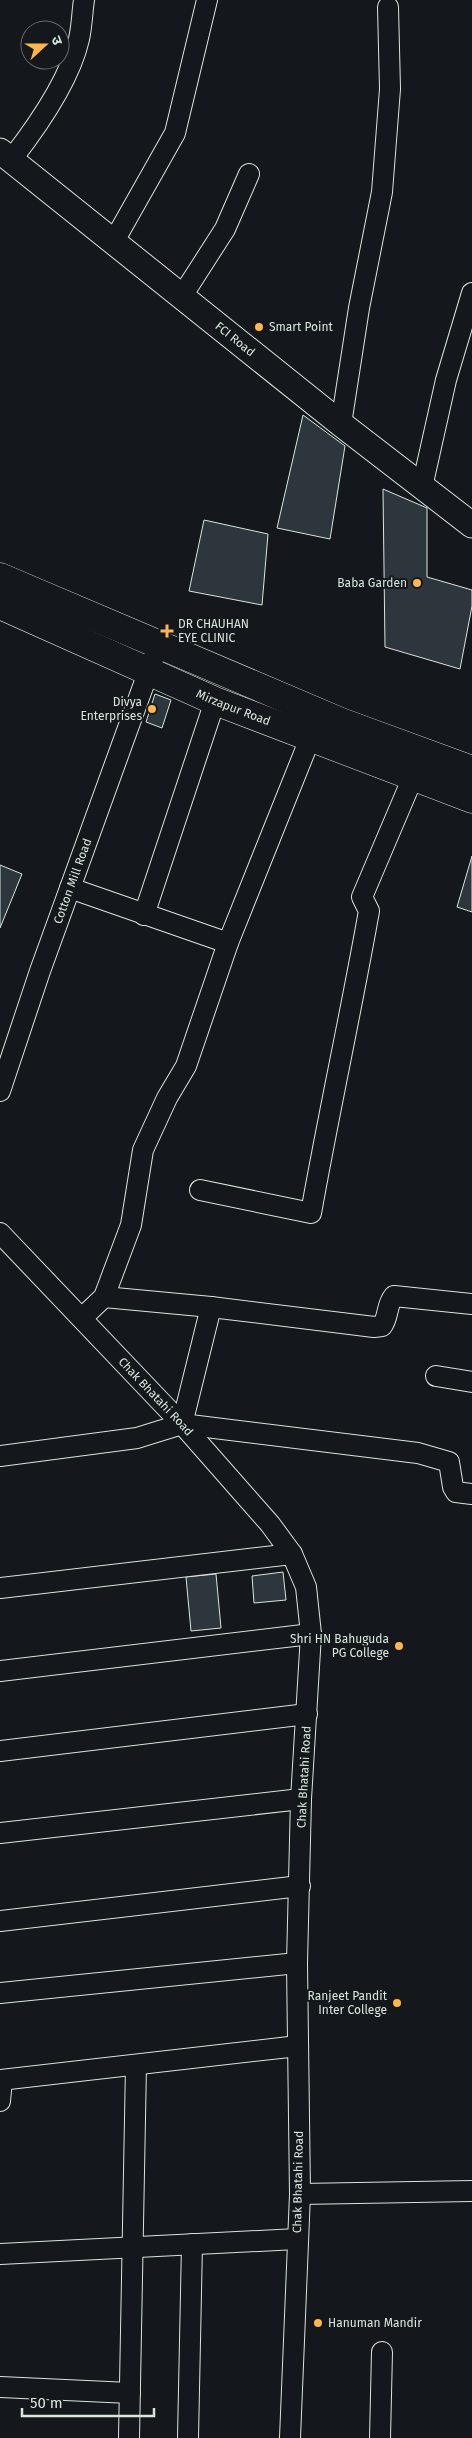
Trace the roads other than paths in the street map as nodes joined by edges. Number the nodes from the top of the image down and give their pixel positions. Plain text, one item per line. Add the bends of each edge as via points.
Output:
1 (84, 0) edge
2 (207, 0) edge
3 (388, 8) dead end
4 (5, 156) edge
5 (248, 174) dead end
6 (114, 241) junction
7 (182, 296) junction
8 (471, 303) edge
9 (341, 424) junction
10 (422, 487) junction
11 (471, 519) edge
12 (0, 577) edge
13 (0, 604) edge
14 (159, 644) junction
15 (148, 672) junction
16 (215, 701) junction
17 (311, 736) junction
18 (472, 770) edge
19 (413, 777) junction
20 (472, 799) edge
21 (70, 888) junction
22 (144, 914) junction
23 (228, 943) junction
24 (0, 1091) edge
25 (200, 1190) dead end
26 (0, 1233) edge
27 (104, 1297) junction
28 (472, 1304) edge
29 (211, 1307) junction
30 (83, 1317) junction
31 (436, 1376) dead end
32 (472, 1382) edge
33 (182, 1424) junction
34 (0, 1456) edge
35 (472, 1494) edge
36 (292, 1554) junction
37 (0, 1588) edge
38 (311, 1634) junction
39 (0, 1671) edge
40 (307, 1714) junction
41 (0, 1750) edge
42 (301, 1799) junction
43 (0, 1834) edge
44 (300, 1886) junction
45 (0, 1921) edge
46 (297, 1963) junction
47 (0, 1993) edge
48 (298, 2046) junction
49 (136, 2065) junction
50 (1, 2080) edge
51 (0, 2101) edge
52 (472, 2191) edge
53 (300, 2194) junction
54 (297, 2239) junction
55 (192, 2244) junction
56 (134, 2247) junction
57 (0, 2254) edge
58 (382, 2352) dead end
59 (0, 2386) edge
60 (130, 2393) junction
61 (129, 2438) edge
62 (188, 2438) edge
63 (290, 2438) edge
64 (380, 2438) edge

1 - 4 street via 79,40 66,74 33,131
2 - 6 street via 175,133
3 - 9 street via 390,89 382,192
4 - 6 main road, FCI Road
5 - 7 street via 225,229
6 - 7 main road, FCI Road
7 - 9 main road, FCI Road
8 - 10 street via 446,380
9 - 10 main road, FCI Road
10 - 11 main road, FCI Road
12 - 14 highway
13 - 15 highway, Mirzapur Road
14 - 15 street, Cotton Mill Road
14 - 18 highway via 341,722
15 - 16 highway, Mirzapur Road
15 - 21 street, Cotton Mill Road
16 - 17 highway, Mirzapur Road
16 - 22 street
17 - 19 highway, Mirzapur Road
17 - 23 street
19 - 20 highway, Mirzapur Road
19 - 25 street via 362,897 369,911 311,1213
21 - 22 street
21 - 24 street, Cotton Mill Road
22 - 23 street
23 - 27 street via 186,1066 167,1098 144,1150 131,1225
26 - 30 street, Chak Bhatahi Road
27 - 29 street
27 - 30 street
28 - 29 street via 394,1296 389,1302 386,1321 382,1326 374,1327
29 - 33 street
30 - 33 street, Chak Bhatahi Road
31 - 32 street
33 - 34 street via 137,1438
33 - 35 street via 418,1452 449,1462 452,1487 456,1492
33 - 36 street, Chak Bhatahi Road via 270,1524
36 - 37 street
36 - 38 street, Chak Bhatahi Road via 306,1587
38 - 39 street
38 - 40 street, Chak Bhatahi Road
40 - 41 street
40 - 42 street, Chak Bhatahi Road
42 - 43 street
42 - 44 street, Chak Bhatahi Road
44 - 45 street
44 - 46 street, Chak Bhatahi Road
46 - 47 street
46 - 48 street, Chak Bhatahi Road
48 - 49 street
48 - 53 street, Chak Bhatahi Road
49 - 50 street
49 - 56 street
50 - 51 street
52 - 53 street
53 - 54 street, Chak Bhatahi Road
54 - 55 street
54 - 63 street, Chak Bhatahi Road
55 - 56 street
55 - 62 street
56 - 57 street
56 - 60 street
58 - 64 street
59 - 60 street
60 - 61 street

